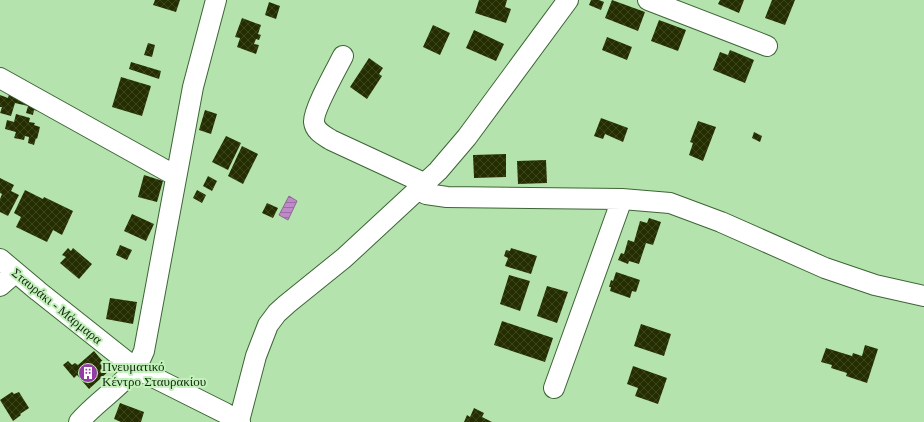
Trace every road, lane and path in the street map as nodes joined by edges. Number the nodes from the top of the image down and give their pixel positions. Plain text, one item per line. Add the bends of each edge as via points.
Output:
1 (216, 0) edge
2 (568, 0) edge
3 (648, 0) edge
4 (767, 46) dead end
5 (343, 56) dead end
6 (0, 78) edge
7 (176, 176) junction
8 (423, 187) junction
9 (622, 199) junction
10 (0, 259) edge
11 (15, 273) junction
12 (0, 286) edge
13 (924, 296) edge
14 (135, 368) junction
15 (554, 388) dead end
16 (240, 421) edge
17 (79, 422) edge

1 - 7 street via 193,86
2 - 8 street via 452,157
3 - 4 street
5 - 8 street via 316,110 314,122 318,132
6 - 7 street
7 - 14 street via 144,351
8 - 9 street via 426,194 447,197
8 - 16 street via 344,258 277,313 268,325 257,352
9 - 13 street via 670,203 721,222 825,268 875,285
9 - 15 street
10 - 11 street, Σταυράκι - Μάρμαρα
11 - 12 street
11 - 14 street, Σταυράκι - Μάρμαρα
14 - 16 street, Σταυράκι - Μάρμαρα
14 - 17 street

